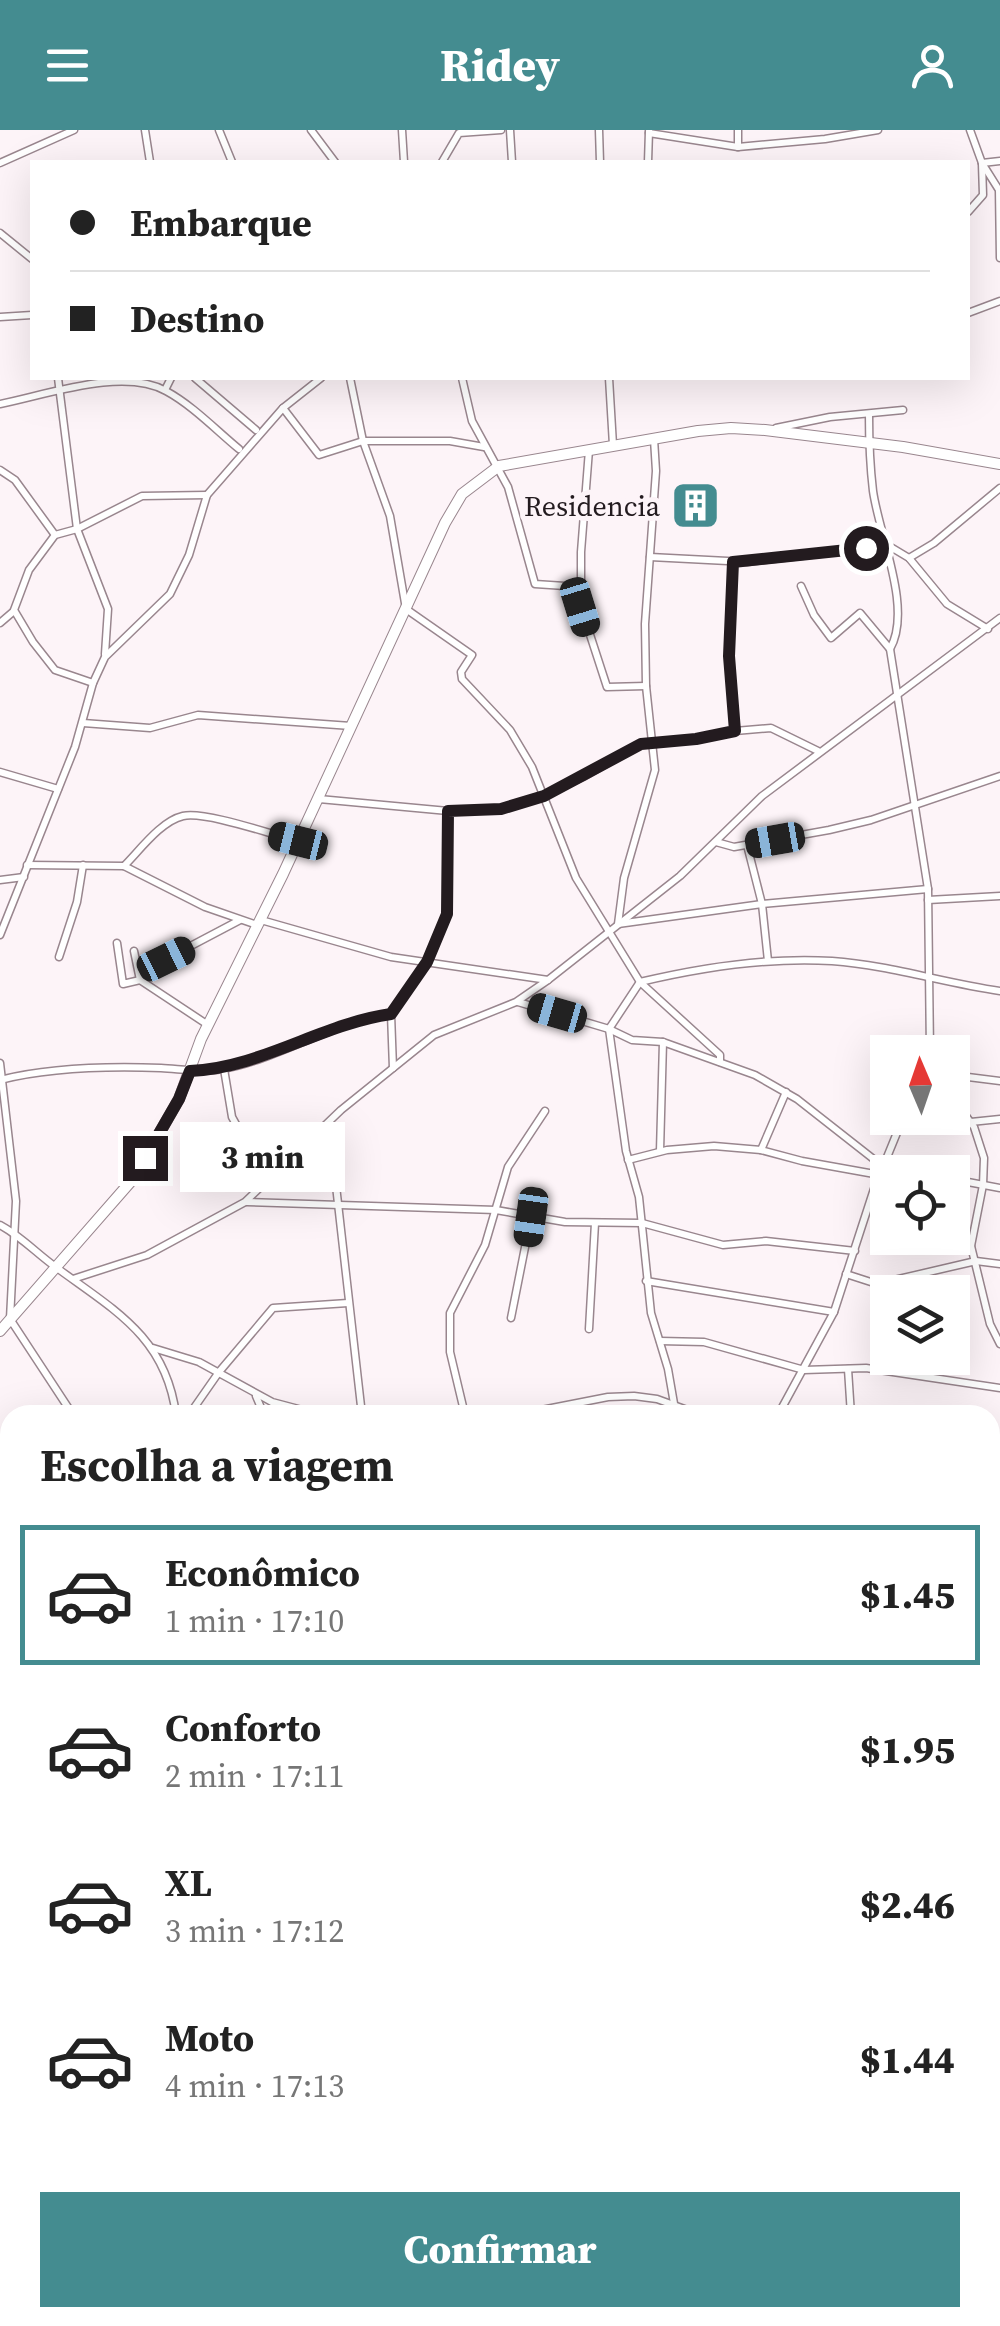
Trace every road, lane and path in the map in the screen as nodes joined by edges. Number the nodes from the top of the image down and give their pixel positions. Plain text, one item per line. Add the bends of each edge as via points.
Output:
1 (74, 130) edge
2 (145, 130) edge
3 (219, 130) edge
4 (311, 130) edge
5 (402, 130) edge
6 (501, 130) edge
7 (510, 130) edge
8 (600, 130) edge
9 (738, 130) edge
10 (878, 130) edge
11 (970, 130) edge
12 (481, 131) edge
13 (649, 132) edge
14 (824, 134) edge
15 (738, 147) junction
16 (150, 160) edge
17 (231, 160) edge
18 (334, 160) edge
19 (404, 160) edge
20 (443, 160) edge
21 (512, 160) edge
22 (600, 160) edge
23 (648, 160) edge
24 (1000, 161) edge
25 (0, 163) edge
26 (982, 163) junction
27 (970, 210) edge
28 (0, 233) edge
29 (30, 257) edge
30 (1000, 258) edge
31 (1000, 300) edge
32 (970, 311) edge
33 (30, 316) edge
34 (0, 317) edge
35 (58, 380) edge
36 (171, 380) edge
37 (198, 380) edge
38 (318, 380) edge
39 (350, 380) edge
40 (462, 380) edge
41 (609, 380) edge
42 (58, 390) junction
43 (165, 390) junction
44 (0, 404) edge
45 (283, 408) junction
46 (903, 410) dead end
47 (869, 414) junction
48 (256, 430) dead end
49 (765, 430) junction
50 (654, 438) junction
51 (363, 441) junction
52 (869, 442) junction
53 (613, 445) junction
54 (484, 447) junction
55 (239, 448) dead end
56 (589, 448) junction
57 (1000, 464) edge
58 (499, 466) junction
59 (0, 470) edge
60 (1000, 488) edge
61 (207, 495) junction
62 (77, 529) junction
63 (55, 535) junction
64 (884, 546) junction
65 (650, 557) junction
66 (909, 558) junction
67 (733, 562) junction
68 (801, 586) dead end
69 (580, 587) junction
70 (406, 609) junction
71 (14, 610) junction
72 (0, 623) edge
73 (994, 624) edge
74 (1000, 631) edge
75 (890, 649) junction
76 (105, 657) junction
77 (93, 683) junction
78 (646, 686) junction
79 (899, 694) junction
80 (83, 723) junction
81 (350, 726) junction
82 (735, 731) junction
83 (654, 744) junction
84 (818, 751) junction
85 (0, 772) edge
86 (1000, 776) edge
87 (58, 789) junction
88 (544, 796) junction
89 (318, 799) junction
90 (916, 803) junction
91 (448, 811) junction
92 (298, 841) junction
93 (716, 842) junction
94 (747, 845) junction
95 (26, 865) junction
96 (83, 866) junction
97 (124, 866) junction
98 (24, 877) junction
99 (0, 880) edge
100 (928, 889) junction
101 (1000, 896) edge
102 (928, 900) junction
103 (762, 904) junction
104 (240, 920) junction
105 (260, 922) junction
106 (618, 924) junction
107 (610, 930) junction
108 (0, 935) edge
109 (118, 943) dead end
110 (134, 951) dead end
111 (59, 957) dead end
112 (166, 959) dead end
113 (768, 961) junction
114 (427, 962) junction
115 (928, 977) junction
116 (140, 980) junction
117 (548, 980) junction
118 (640, 982) junction
119 (1000, 992) edge
120 (516, 1002) junction
121 (391, 1014) junction
122 (208, 1025) junction
123 (609, 1029) junction
124 (930, 1035) edge
125 (663, 1042) junction
126 (720, 1062) junction
127 (0, 1063) edge
128 (393, 1068) junction
129 (224, 1069) junction
130 (190, 1071) junction
131 (970, 1078) edge
132 (1, 1080) edge
133 (1000, 1081) edge
134 (786, 1092) junction
135 (544, 1111) dead end
136 (1000, 1119) edge
137 (971, 1122) joint
138 (328, 1123) junction
139 (760, 1150) junction
140 (660, 1152) junction
141 (870, 1158) edge
142 (628, 1160) junction
143 (870, 1168) edge
144 (268, 1182) junction
145 (970, 1182) edge
146 (984, 1185) junction
147 (1000, 1188) edge
148 (245, 1202) junction
149 (336, 1204) junction
150 (496, 1210) junction
151 (870, 1210) edge
152 (531, 1217) junction
153 (595, 1223) junction
154 (642, 1223) junction
155 (0, 1225) edge
156 (14, 1232) junction
157 (970, 1246) joint
158 (855, 1251) junction
159 (976, 1261) junction
160 (1000, 1264) edge
161 (54, 1266) junction
162 (846, 1274) junction
163 (925, 1275) edge
164 (73, 1279) junction
165 (646, 1281) junction
166 (870, 1282) edge
167 (348, 1303) junction
168 (834, 1312) junction
169 (10, 1318) junction
170 (511, 1318) dead end
171 (589, 1328) dead end
172 (0, 1331) edge
173 (660, 1341) junction
174 (1000, 1344) edge
175 (152, 1348) junction
176 (848, 1369) junction
177 (870, 1369) edge
178 (804, 1370) junction
179 (219, 1372) junction
180 (923, 1375) edge
181 (1000, 1388) edge
182 (256, 1394) junction
183 (67, 1405) edge
184 (174, 1405) edge
185 (196, 1405) edge
186 (260, 1405) edge
187 (290, 1405) edge
188 (361, 1405) edge
189 (463, 1405) edge
190 (567, 1405) edge
191 (669, 1405) edge
192 (672, 1405) edge
193 (784, 1405) edge
194 (850, 1405) edge

1 - 25 street
2 - 16 street
3 - 17 street
4 - 18 street
5 - 19 street
6 - 12 street
7 - 21 street
8 - 22 street
9 - 15 street
10 - 14 street
11 - 26 street
12 - 20 street via 460,133
13 - 15 street
13 - 23 street
14 - 15 street
24 - 26 street
26 - 27 street via 983,195
26 - 30 street via 999,190
28 - 29 street
31 - 32 street
33 - 34 street
35 - 42 street
36 - 43 street
37 - 48 street
38 - 45 street
39 - 51 street
40 - 54 street
41 - 53 street
42 - 43 street via 126,381
42 - 44 street
42 - 62 street
43 - 55 street
45 - 51 street via 320,455
45 - 61 street
46 - 47 street
47 - 49 street
47 - 52 street
49 - 50 street
49 - 52 street
50 - 53 street
50 - 65 street
51 - 54 street via 450,440
51 - 70 street via 390,516
52 - 57 street
52 - 64 street
53 - 56 street
54 - 58 street
56 - 58 street
56 - 69 street
58 - 69 street via 534,584
58 - 70 street via 462,494
59 - 63 street
60 - 66 street
61 - 62 street via 142,496
61 - 76 street via 190,555 170,594
62 - 63 street
62 - 76 street via 108,610
63 - 71 street via 29,570
64 - 66 street
64 - 67 street
64 - 75 street via 896,592 898,636
65 - 67 street
65 - 78 street
66 - 73 street via 948,604
67 - 82 street via 729,656
68 - 75 street via 830,638 860,613
69 - 78 street via 580,607 607,687
70 - 81 street
70 - 88 street via 472,655 462,678 510,730
71 - 72 street
71 - 77 street via 55,670
73 - 74 street
73 - 79 street
75 - 79 street
76 - 77 street
77 - 80 street
78 - 83 street
79 - 84 street
79 - 90 street
80 - 81 street via 150,728 198,715
80 - 87 street
81 - 89 street
82 - 83 street
82 - 84 street via 771,728
83 - 88 street via 630,748
83 - 106 street via 655,770
84 - 93 street
85 - 87 street
86 - 90 street
87 - 95 street
88 - 91 street via 501,809
88 - 107 street via 576,878
89 - 91 street
89 - 92 street
90 - 94 street via 871,820
90 - 100 street
91 - 114 street via 447,914
92 - 97 street via 183,816
92 - 105 street
93 - 94 street
93 - 106 street
94 - 103 street
95 - 96 street
95 - 98 street
96 - 97 street
96 - 111 street
97 - 104 street
98 - 99 street
98 - 108 street
100 - 102 street
100 - 103 street
101 - 102 street
102 - 115 street
103 - 106 street
103 - 113 street
104 - 105 street
104 - 112 street
105 - 114 street
105 - 122 street
106 - 107 street
107 - 117 street
107 - 118 street
109 - 116 street via 123,984
110 - 116 street
113 - 115 street via 834,961
113 - 118 street
114 - 117 street
114 - 121 street
115 - 119 street
115 - 124 street
116 - 122 street
117 - 120 street
118 - 123 street
118 - 126 street via 720,1054
120 - 123 street
120 - 128 street via 434,1034
121 - 128 street
121 - 129 street via 336,1026
122 - 130 street
123 - 125 street via 632,1040
123 - 142 street
125 - 126 street
125 - 140 street
126 - 134 street
127 - 132 street
128 - 138 street
129 - 130 street
129 - 144 street via 232,1117
130 - 132 street via 114,1068
130 - 161 street via 133,1178
131 - 133 street
132 - 156 street
134 - 139 street
134 - 141 street
135 - 150 street via 508,1167
136 - 137 street
137 - 146 street via 984,1158
138 - 144 street
138 - 149 street
139 - 140 street
139 - 143 street
140 - 142 street
142 - 154 street
144 - 148 street
145 - 146 street
146 - 147 street
146 - 157 street
148 - 149 street
148 - 164 street via 147,1255
149 - 150 street
149 - 167 street
150 - 152 street
150 - 189 street via 450,1313 450,1352
151 - 158 street
152 - 153 street
152 - 170 street
153 - 154 street
153 - 171 street
154 - 158 street via 723,1245 766,1240
154 - 165 street
155 - 156 street
156 - 161 street
156 - 169 street
157 - 159 street
158 - 162 street
159 - 160 street
159 - 163 street
159 - 174 street
161 - 164 street
161 - 169 street
162 - 166 street
162 - 168 street
164 - 175 street via 121,1313
165 - 168 street
165 - 173 street
167 - 179 street via 273,1308
167 - 188 street
168 - 178 street
169 - 172 street
169 - 183 street
173 - 178 street via 704,1342
173 - 192 street
175 - 179 street
175 - 184 street
176 - 177 street
176 - 178 street
176 - 194 street
178 - 193 street
179 - 182 street
179 - 185 street
180 - 181 street
182 - 186 street
182 - 187 street
190 - 191 street via 608,1397

